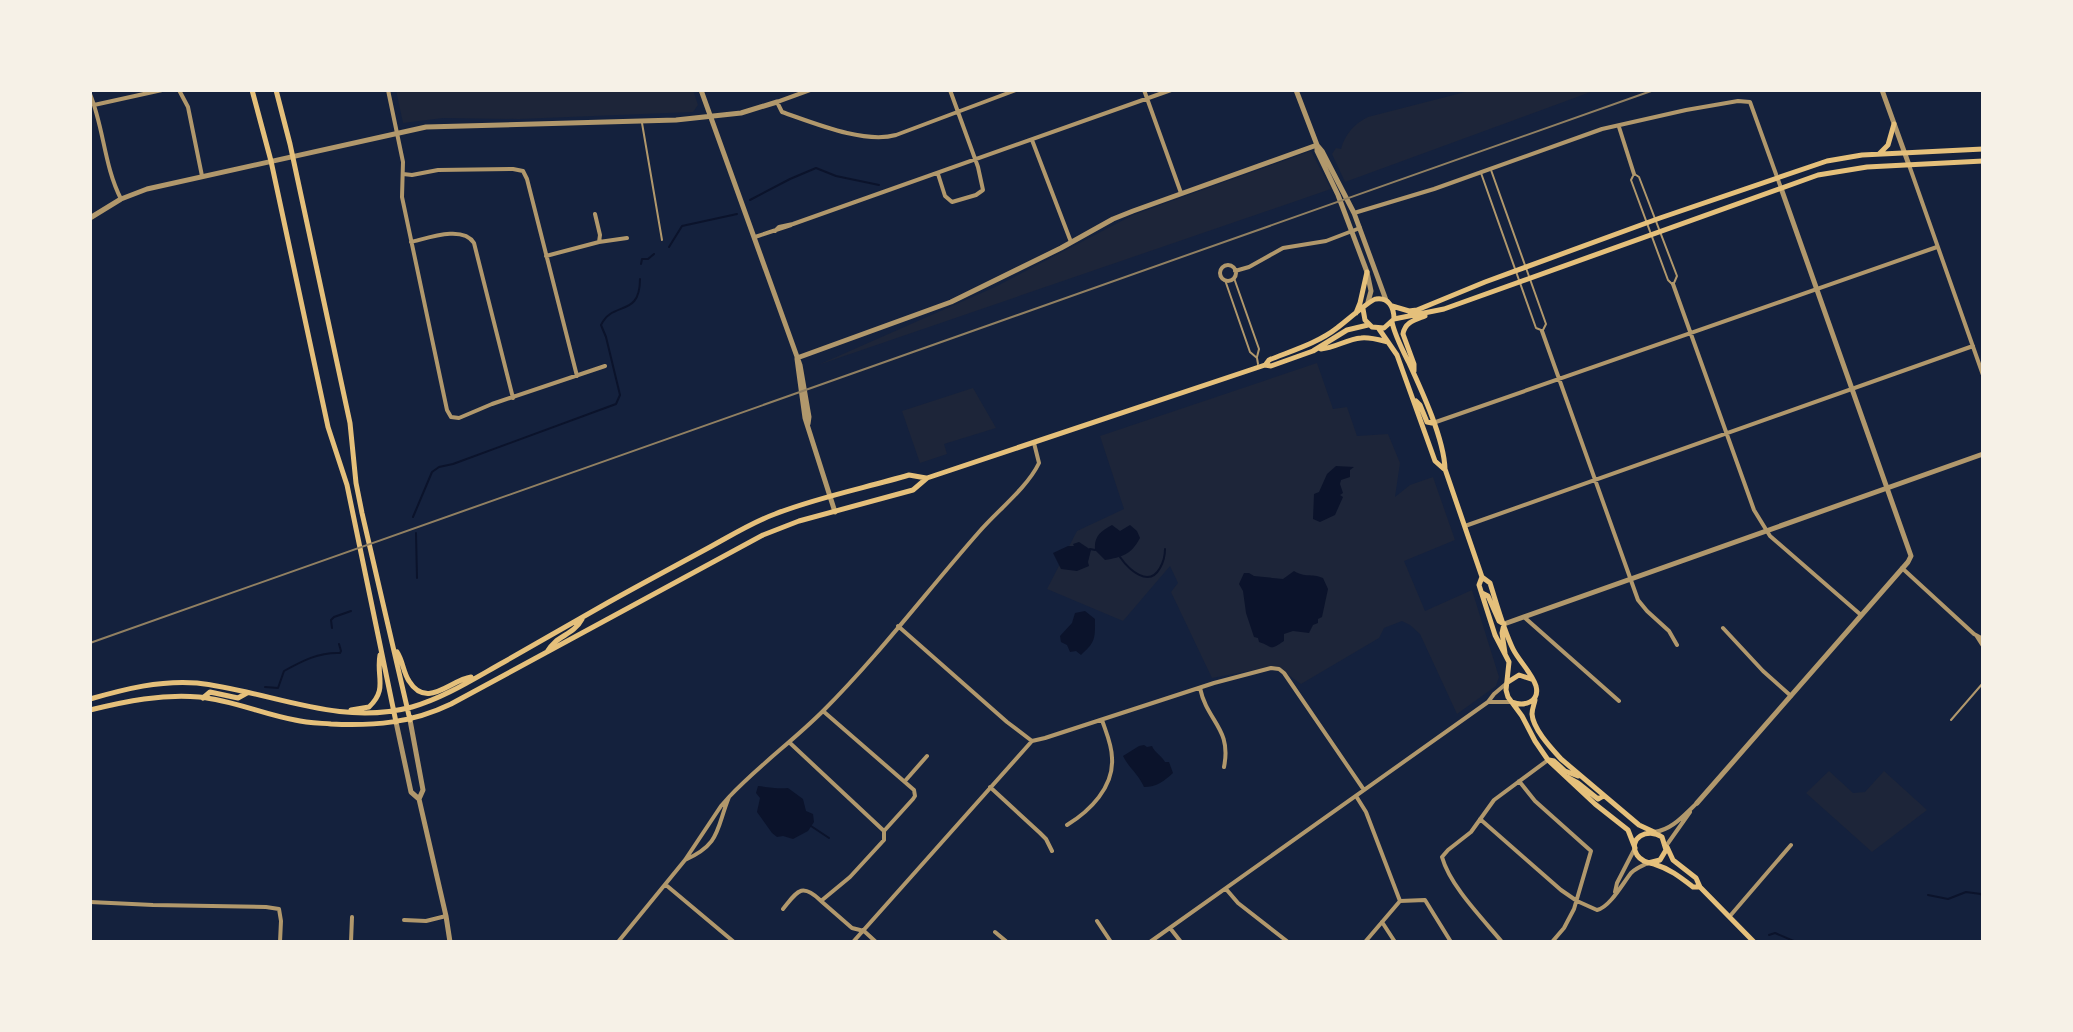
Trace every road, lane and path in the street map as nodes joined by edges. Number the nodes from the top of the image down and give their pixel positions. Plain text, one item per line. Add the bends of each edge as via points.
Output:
1 (162, 90) edge
2 (179, 90) edge
3 (252, 90) edge
4 (276, 90) edge
5 (388, 90) edge
6 (701, 90) edge
7 (810, 90) edge
8 (950, 90) edge
9 (1016, 90) edge
10 (1144, 90) edge
11 (1171, 90) edge
12 (1296, 90) edge
13 (1882, 90) edge
14 (90, 94) edge
15 (1147, 98) junction
16 (777, 102) junction
17 (94, 105) junction
18 (958, 111) junction
19 (710, 116) junction
20 (641, 122) junction
21 (1894, 124) junction
22 (1619, 127) junction
23 (398, 133) junction
24 (1032, 140) junction
25 (1317, 145) junction
26 (1983, 149) edge
27 (1905, 153) junction
28 (1878, 154) junction
29 (293, 156) junction
30 (976, 160) junction
31 (271, 161) junction
32 (1983, 161) edge
33 (1909, 165) junction
34 (1491, 168) junction
35 (1481, 172) junction
36 (403, 174) junction
37 (938, 174) junction
38 (1634, 174) junction
39 (202, 176) junction
40 (1777, 177) junction
41 (1781, 188) junction
42 (1181, 193) junction
43 (121, 199) junction
44 (1354, 213) junction
45 (595, 214) dead end
46 (90, 218) edge
47 (1656, 220) junction
48 (1647, 224) junction
49 (1360, 228) junction
50 (1353, 231) junction
51 (1660, 231) junction
52 (1651, 234) junction
53 (755, 237) junction
54 (627, 238) dead end
55 (662, 240) dead end
56 (411, 242) junction
57 (599, 242) junction
58 (1071, 243) junction
59 (1937, 247) junction
60 (546, 256) junction
61 (1526, 267) junction
62 (1235, 271) junction
63 (1516, 271) junction
64 (1367, 272) junction
65 (1234, 278) junction
66 (1530, 278) junction
67 (1225, 280) junction
68 (1520, 281) junction
69 (1673, 284) junction
70 (1817, 289) junction
71 (1386, 300) junction
72 (1368, 302) junction
73 (1392, 306) junction
74 (1363, 309) junction
75 (1444, 309) junction
76 (1354, 315) junction
77 (1393, 320) junction
78 (1368, 325) junction
79 (1379, 329) junction
80 (1542, 331) junction
81 (1691, 333) junction
82 (1389, 342) junction
83 (1973, 346) junction
84 (1316, 349) junction
85 (797, 358) junction
86 (1257, 358) junction
87 (605, 366) dead end
88 (1262, 366) junction
89 (1983, 375) edge
90 (577, 376) junction
91 (1415, 376) junction
92 (1560, 379) junction
93 (1852, 388) junction
94 (1412, 397) junction
95 (513, 398) junction
96 (1433, 423) junction
97 (1726, 433) junction
98 (1034, 443) junction
99 (1983, 454) edge
100 (1445, 469) junction
101 (927, 478) junction
102 (1596, 479) junction
103 (1888, 487) junction
104 (830, 497) junction
105 (835, 512) junction
106 (1465, 526) junction
107 (1766, 530) junction
108 (1902, 568) junction
109 (1482, 577) junction
110 (1631, 579) junction
111 (1482, 593) junction
112 (1861, 615) junction
113 (1524, 617) junction
114 (582, 619) junction
115 (1504, 624) junction
116 (898, 626) junction
117 (1723, 628) dead end
118 (1974, 634) junction
119 (1983, 639) edge
120 (1677, 645) dead end
121 (1983, 646) edge
122 (394, 648) junction
123 (381, 650) junction
124 (547, 652) junction
125 (1505, 656) junction
126 (476, 677) junction
127 (1532, 679) junction
128 (1508, 683) junction
129 (1983, 683) edge
130 (152, 685) junction
131 (1200, 688) junction
132 (248, 692) junction
133 (1536, 695) junction
134 (1791, 696) junction
135 (153, 697) junction
136 (203, 698) junction
137 (90, 699) edge
138 (1619, 701) dead end
139 (1488, 702) junction
140 (1512, 702) junction
141 (407, 708) junction
142 (90, 710) edge
143 (823, 711) junction
144 (394, 712) junction
145 (343, 713) junction
146 (410, 720) junction
147 (1102, 720) junction
148 (1951, 720) dead end
149 (396, 722) junction
150 (1032, 741) junction
151 (790, 743) junction
152 (927, 756) dead end
153 (1548, 760) junction
154 (1224, 767) dead end
155 (1559, 773) junction
156 (1582, 778) junction
157 (904, 781) junction
158 (1519, 781) junction
159 (990, 787) junction
160 (1364, 790) junction
161 (1356, 795) junction
162 (1603, 796) junction
163 (729, 797) junction
164 (419, 799) junction
165 (1697, 803) junction
166 (1480, 819) junction
167 (1067, 825) dead end
168 (884, 831) junction
169 (1654, 832) junction
170 (1791, 845) dead end
171 (1666, 846) junction
172 (1635, 848) junction
173 (1052, 851) dead end
174 (685, 860) junction
175 (1648, 863) junction
176 (666, 885) junction
177 (1700, 887) junction
178 (1226, 889) junction
179 (1615, 892) junction
180 (821, 901) junction
181 (1400, 901) junction
182 (1577, 901) junction
183 (90, 902) edge
184 (783, 909) dead end
185 (446, 916) junction
186 (1730, 916) junction
187 (352, 917) dead end
188 (404, 920) dead end
189 (1097, 921) dead end
190 (1382, 922) junction
191 (1170, 928) junction
192 (864, 931) junction
193 (995, 932) dead end
194 (280, 942) edge
195 (351, 942) edge
196 (450, 942) edge
197 (618, 942) edge
198 (734, 942) edge
199 (853, 942) edge
200 (876, 942) edge
201 (1007, 942) edge
202 (1111, 942) edge
203 (1150, 942) edge
204 (1181, 942) edge
205 (1288, 942) edge
206 (1365, 942) edge
207 (1395, 942) edge
208 (1451, 942) edge
209 (1502, 942) edge
210 (1552, 942) edge
211 (1754, 942) edge

1 - 17 street
2 - 39 street via 188,107
3 - 31 main road
4 - 29 main road
5 - 23 street
6 - 19 street
7 - 16 street
8 - 18 street
9 - 18 street
10 - 15 street
11 - 15 street
12 - 25 street
13 - 21 street
14 - 17 street
15 - 24 street
15 - 42 street
16 - 18 street via 782,112 871,138 896,135
16 - 19 street
17 - 43 street
18 - 30 street
19 - 20 street
19 - 53 street
20 - 23 street via 442,126
20 - 55 lane
21 - 27 street
21 - 28 main road via 1888,145
22 - 34 street
22 - 38 street
22 - 40 street via 1686,110 1750,102
23 - 29 street
23 - 36 street
24 - 30 street
24 - 58 street
25 - 42 street
25 - 44 street
25 - 50 street
26 - 27 main road
27 - 28 main road
27 - 33 street
28 - 40 main road via 1835,159
29 - 31 street
29 - 122 main road via 350,423 362,513
30 - 37 street
30 - 37 street via 983,186 976,195 949,200
31 - 39 street
31 - 123 main road
32 - 33 main road
33 - 41 main road via 1833,172
33 - 59 street
34 - 35 street
34 - 61 lane
35 - 44 street
35 - 63 lane
36 - 56 street
36 - 60 street via 523,171
37 - 53 street
38 - 47 lane
38 - 48 lane via 1631,180
39 - 43 street
40 - 41 street
40 - 47 main road
41 - 51 main road
41 - 70 street
42 - 58 street via 1113,219
43 - 46 street
44 - 49 street
45 - 57 street
47 - 48 main road
47 - 51 lane
48 - 52 lane
48 - 61 main road
49 - 50 street
49 - 71 street
50 - 62 street via 1283,248
50 - 64 street
51 - 52 main road
51 - 69 lane via 1677,276
52 - 66 main road
52 - 69 lane
53 - 85 street
54 - 57 street
56 - 95 street via 444,235 471,237
56 - 95 street via 451,417
57 - 60 street
58 - 85 street via 951,302
59 - 70 street
59 - 83 street
60 - 90 street
61 - 63 main road
61 - 66 lane
62 - 65 street
62 - 67 street via 1222,267
63 - 68 lane
63 - 73 main road via 1417,310
64 - 72 street
64 - 76 main road
65 - 67 street
65 - 86 lane via 1259,349
66 - 68 main road
66 - 80 lane via 1546,324
67 - 86 lane via 1250,352
68 - 75 main road
68 - 80 lane via 1536,328
69 - 81 street
70 - 81 street
70 - 93 street
71 - 72 main road
71 - 73 main road
72 - 74 main road
73 - 77 main road
74 - 76 main road
74 - 78 main road
75 - 77 main road
75 - 91 main road via 1404,328
76 - 88 main road
77 - 79 main road
77 - 91 main road
78 - 79 main road
78 - 84 main road via 1347,330
79 - 82 main road
80 - 92 street
81 - 92 street
81 - 97 street
82 - 84 main road via 1365,337
82 - 94 main road
83 - 89 street
83 - 93 street
84 - 88 main road
85 - 104 street via 805,418
86 - 88 lane
87 - 90 street
88 - 98 main road
90 - 95 street
91 - 96 main road
92 - 96 street
92 - 102 street
93 - 97 street
93 - 103 street
94 - 96 main road via 1427,422
94 - 100 main road via 1435,461
96 - 100 main road
97 - 102 street
97 - 107 street
98 - 101 main road
98 - 116 street via 1039,463 1031,476
99 - 103 street
100 - 106 main road
101 - 104 main road via 909,475
101 - 105 main road via 913,490
102 - 106 street
102 - 110 street
103 - 107 street
103 - 108 street via 1910,552
104 - 105 street
104 - 114 main road via 759,521
105 - 124 main road via 763,535
106 - 109 main road
107 - 110 street
107 - 112 street
108 - 112 street
108 - 118 street
109 - 111 main road
109 - 115 main road via 1490,583
110 - 113 street
110 - 120 street via 1642,607
111 - 115 main road
111 - 125 main road
112 - 134 street
113 - 115 street
113 - 138 street
114 - 124 main road
114 - 126 main road
115 - 125 main road
115 - 127 main road
116 - 143 street
116 - 150 street
117 - 134 street
118 - 119 street
118 - 121 street
122 - 126 main road via 408,680 426,694
122 - 141 main road
123 - 144 main road
123 - 145 main road via 379,695 369,707
124 - 146 main road
125 - 128 main road
126 - 141 main road
127 - 128 main road via 1519,675
127 - 133 main road
128 - 139 street
128 - 140 main road via 1506,693
129 - 148 lane
130 - 132 main road via 176,682
130 - 135 main road
130 - 137 main road
131 - 147 street
131 - 154 street via 1223,734
131 - 160 street via 1271,668 1282,671
132 - 136 main road via 238,698 210,692
132 - 145 main road
133 - 140 main road via 1526,705
133 - 156 main road via 1534,721
134 - 165 street
135 - 136 main road
135 - 142 main road
136 - 149 main road via 296,721 357,726
139 - 140 street
139 - 160 street
140 - 153 main road
141 - 144 main road
141 - 146 main road
143 - 151 street
143 - 157 street
144 - 145 main road
144 - 149 main road
146 - 149 main road
146 - 164 street via 423,790
147 - 150 street
147 - 167 street via 1112,770 1095,802
149 - 164 street via 411,792
150 - 159 street
151 - 163 street
151 - 168 street
152 - 157 street
153 - 155 main road
153 - 156 main road
153 - 158 street
155 - 162 main road via 1598,799
155 - 172 main road via 1626,828
156 - 162 main road
157 - 168 street via 915,796
158 - 166 street
158 - 182 street via 1591,851
159 - 173 street via 1046,839
159 - 192 street
160 - 161 street
161 - 178 street
161 - 181 street
162 - 169 main road
163 - 174 street
163 - 174 street via 715,838
164 - 185 street
165 - 169 street via 1671,827
165 - 171 street
166 - 182 street
166 - 209 street via 1442,857
168 - 180 street via 884,840 867,859
169 - 171 main road
169 - 172 main road via 1642,835
170 - 186 street
171 - 175 main road via 1663,857
171 - 177 main road
172 - 175 main road
172 - 179 street
174 - 176 street
175 - 177 main road
175 - 179 street via 1633,870
176 - 197 street
176 - 198 street
177 - 186 main road
178 - 191 street
178 - 205 street
179 - 182 street via 1601,910
180 - 184 street via 812,892 799,890
180 - 192 street via 852,928
181 - 190 street
181 - 208 street via 1425,900
182 - 210 street
183 - 194 street via 279,909
185 - 188 street
185 - 196 street
186 - 211 main road
187 - 195 street
189 - 202 street
190 - 206 street
190 - 207 street
191 - 203 street
191 - 204 street
192 - 199 street
192 - 200 street
193 - 201 street

